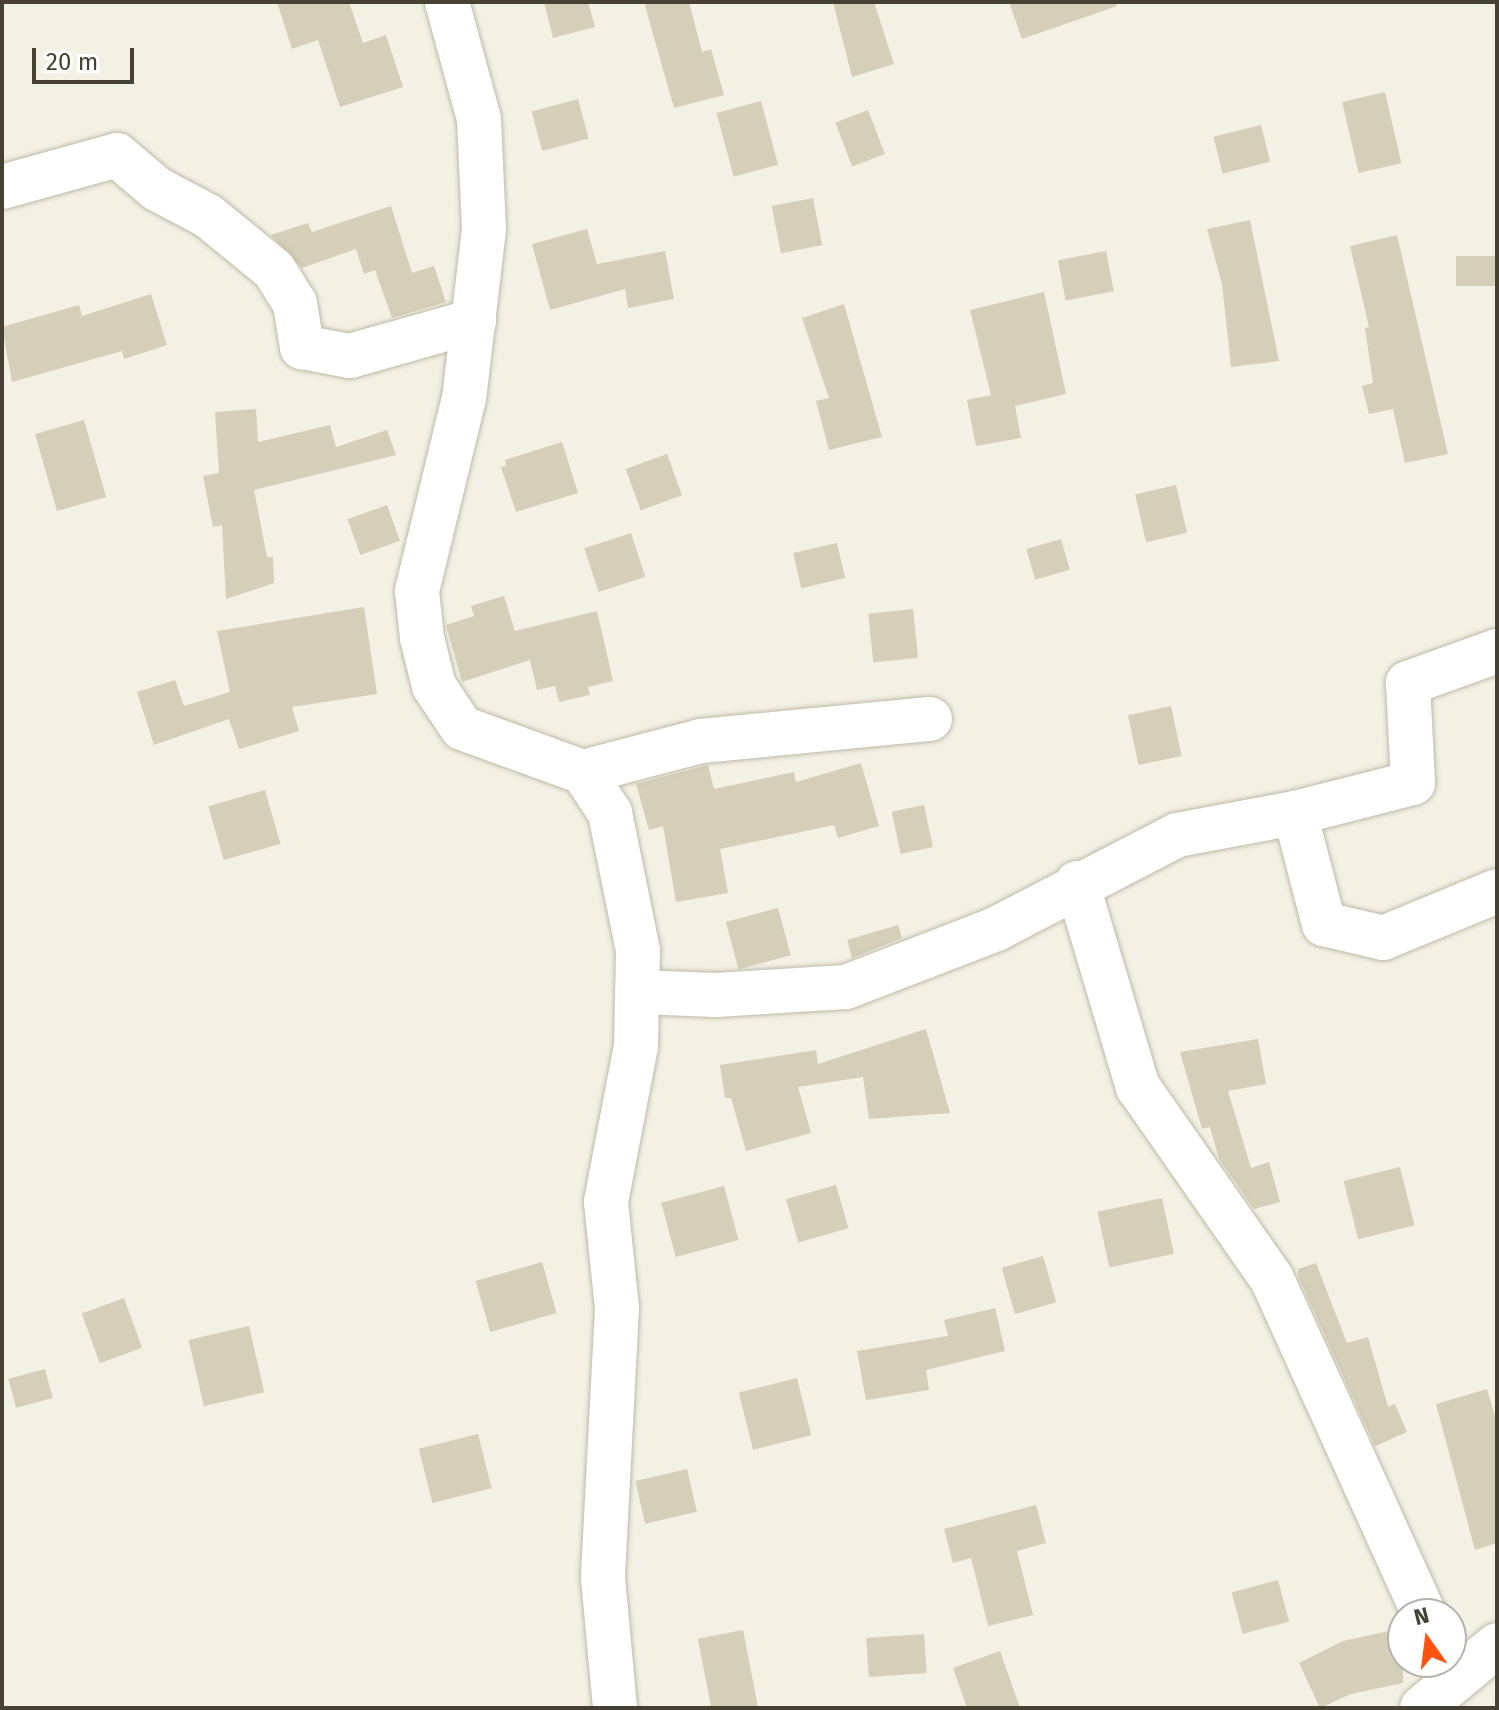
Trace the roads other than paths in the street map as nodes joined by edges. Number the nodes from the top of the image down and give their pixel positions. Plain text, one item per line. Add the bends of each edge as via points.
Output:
1 (447, 2) edge
2 (2, 187) edge
3 (474, 321) junction
4 (1497, 651) edge
5 (930, 719) dead end
6 (583, 772) junction
7 (1295, 813) junction
8 (1077, 883) junction
9 (1497, 891) edge
10 (637, 992) junction
11 (1417, 1598) edge
12 (1497, 1645) edge
13 (1440, 1683) edge
14 (615, 1708) edge

1 - 3 street via 479,119 484,229
2 - 3 street via 117,155 157,189 208,216 274,270 295,303 302,347 350,356
3 - 6 street via 464,398 417,591 422,638 434,686 462,728
4 - 7 street via 1408,683 1413,783
5 - 6 street via 701,741
6 - 10 street via 610,813 638,951
7 - 8 street via 1177,835
7 - 9 street via 1324,924 1383,938
8 - 10 street via 996,929 846,987 716,995
8 - 11 street via 1138,1087 1272,1279
10 - 14 street via 636,1046 606,1202 617,1308 603,1578
12 - 13 street

